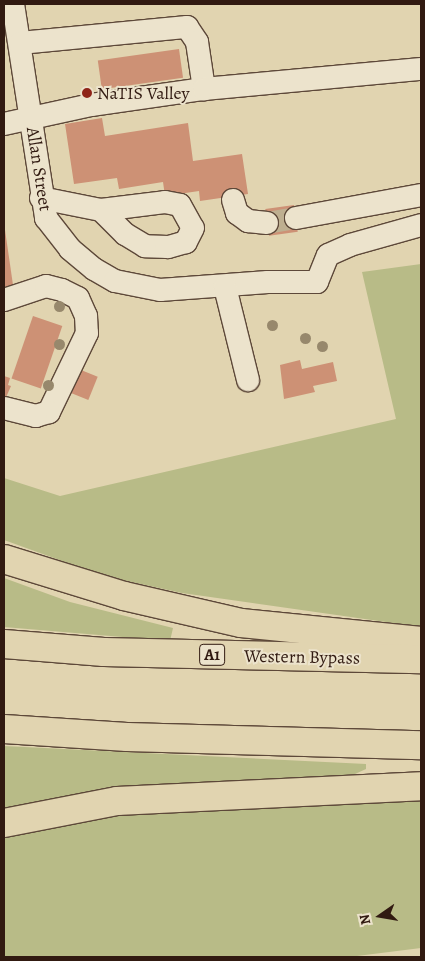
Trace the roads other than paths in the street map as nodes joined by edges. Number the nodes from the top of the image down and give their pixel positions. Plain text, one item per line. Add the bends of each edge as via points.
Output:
1 (13, 4) edge
2 (20, 43) junction
3 (421, 69) edge
4 (204, 89) junction
5 (32, 117) junction
6 (4, 124) edge
7 (421, 194) edge
8 (41, 198) junction
9 (233, 200) dead end
10 (101, 210) dead end
11 (296, 218) tunnel mouth
12 (267, 223) tunnel mouth
13 (421, 225) edge
14 (225, 287) junction
15 (4, 300) edge
16 (248, 380) dead end
17 (4, 408) edge
18 (4, 559) edge
19 (421, 641) edge
20 (4, 644) edge
21 (421, 659) edge
22 (4, 729) edge
23 (421, 745) edge
24 (421, 786) edge
25 (4, 823) edge

1 - 2 street, Allan Street
2 - 4 street via 187,27 196,42
2 - 5 street, Allan Street
3 - 4 street
4 - 5 street
5 - 6 street
5 - 8 street, Allan Street
7 - 11 street
8 - 10 street
8 - 14 street, Allan Street via 46,218 70,249 115,281 160,290
9 - 12 street via 237,213 248,221
13 - 14 street, Allan Street via 350,245 328,255 316,282 268,282
14 - 16 street
15 - 17 street via 46,286 62,290 78,298 86,316 87,333 49,412 36,416
18 - 19 highway via 124,596 240,623
20 - 21 highway, Western Bypass / A1 via 104,652
22 - 23 highway via 127,737
24 - 25 highway via 117,801

